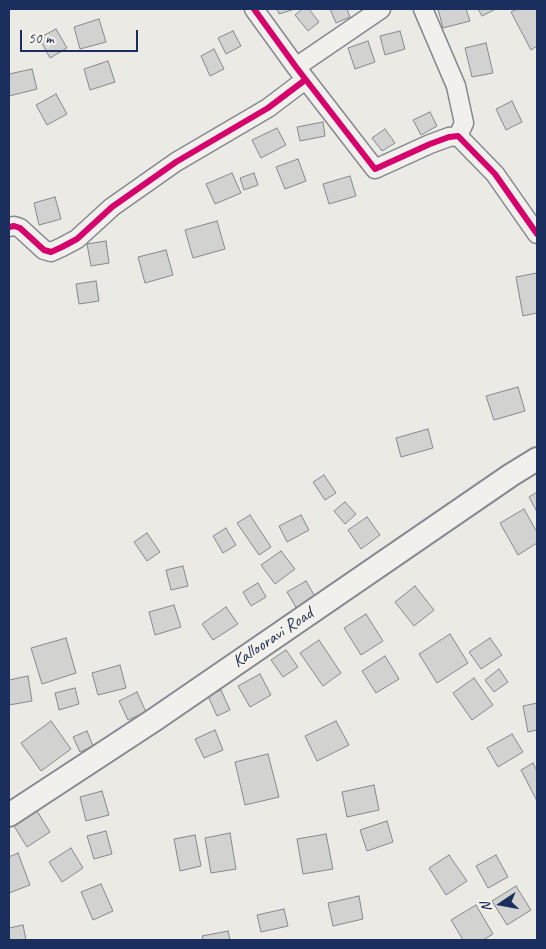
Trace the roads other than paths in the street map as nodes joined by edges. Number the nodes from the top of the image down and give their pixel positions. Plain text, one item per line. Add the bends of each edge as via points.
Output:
1 (254, 9) edge
2 (381, 9) edge
3 (424, 9) edge
4 (301, 73) junction
5 (458, 136) junction
6 (9, 227) edge
7 (537, 234) edge
8 (537, 460) edge
9 (9, 815) edge

1 - 4 street
2 - 4 street
3 - 5 street via 456,86 464,122
4 - 5 street via 375,169 430,144
4 - 6 street via 268,108 176,162 112,207 77,239 62,247 51,252 44,250 20,228
5 - 7 street via 495,174
8 - 9 main road, Kallooravi Road

